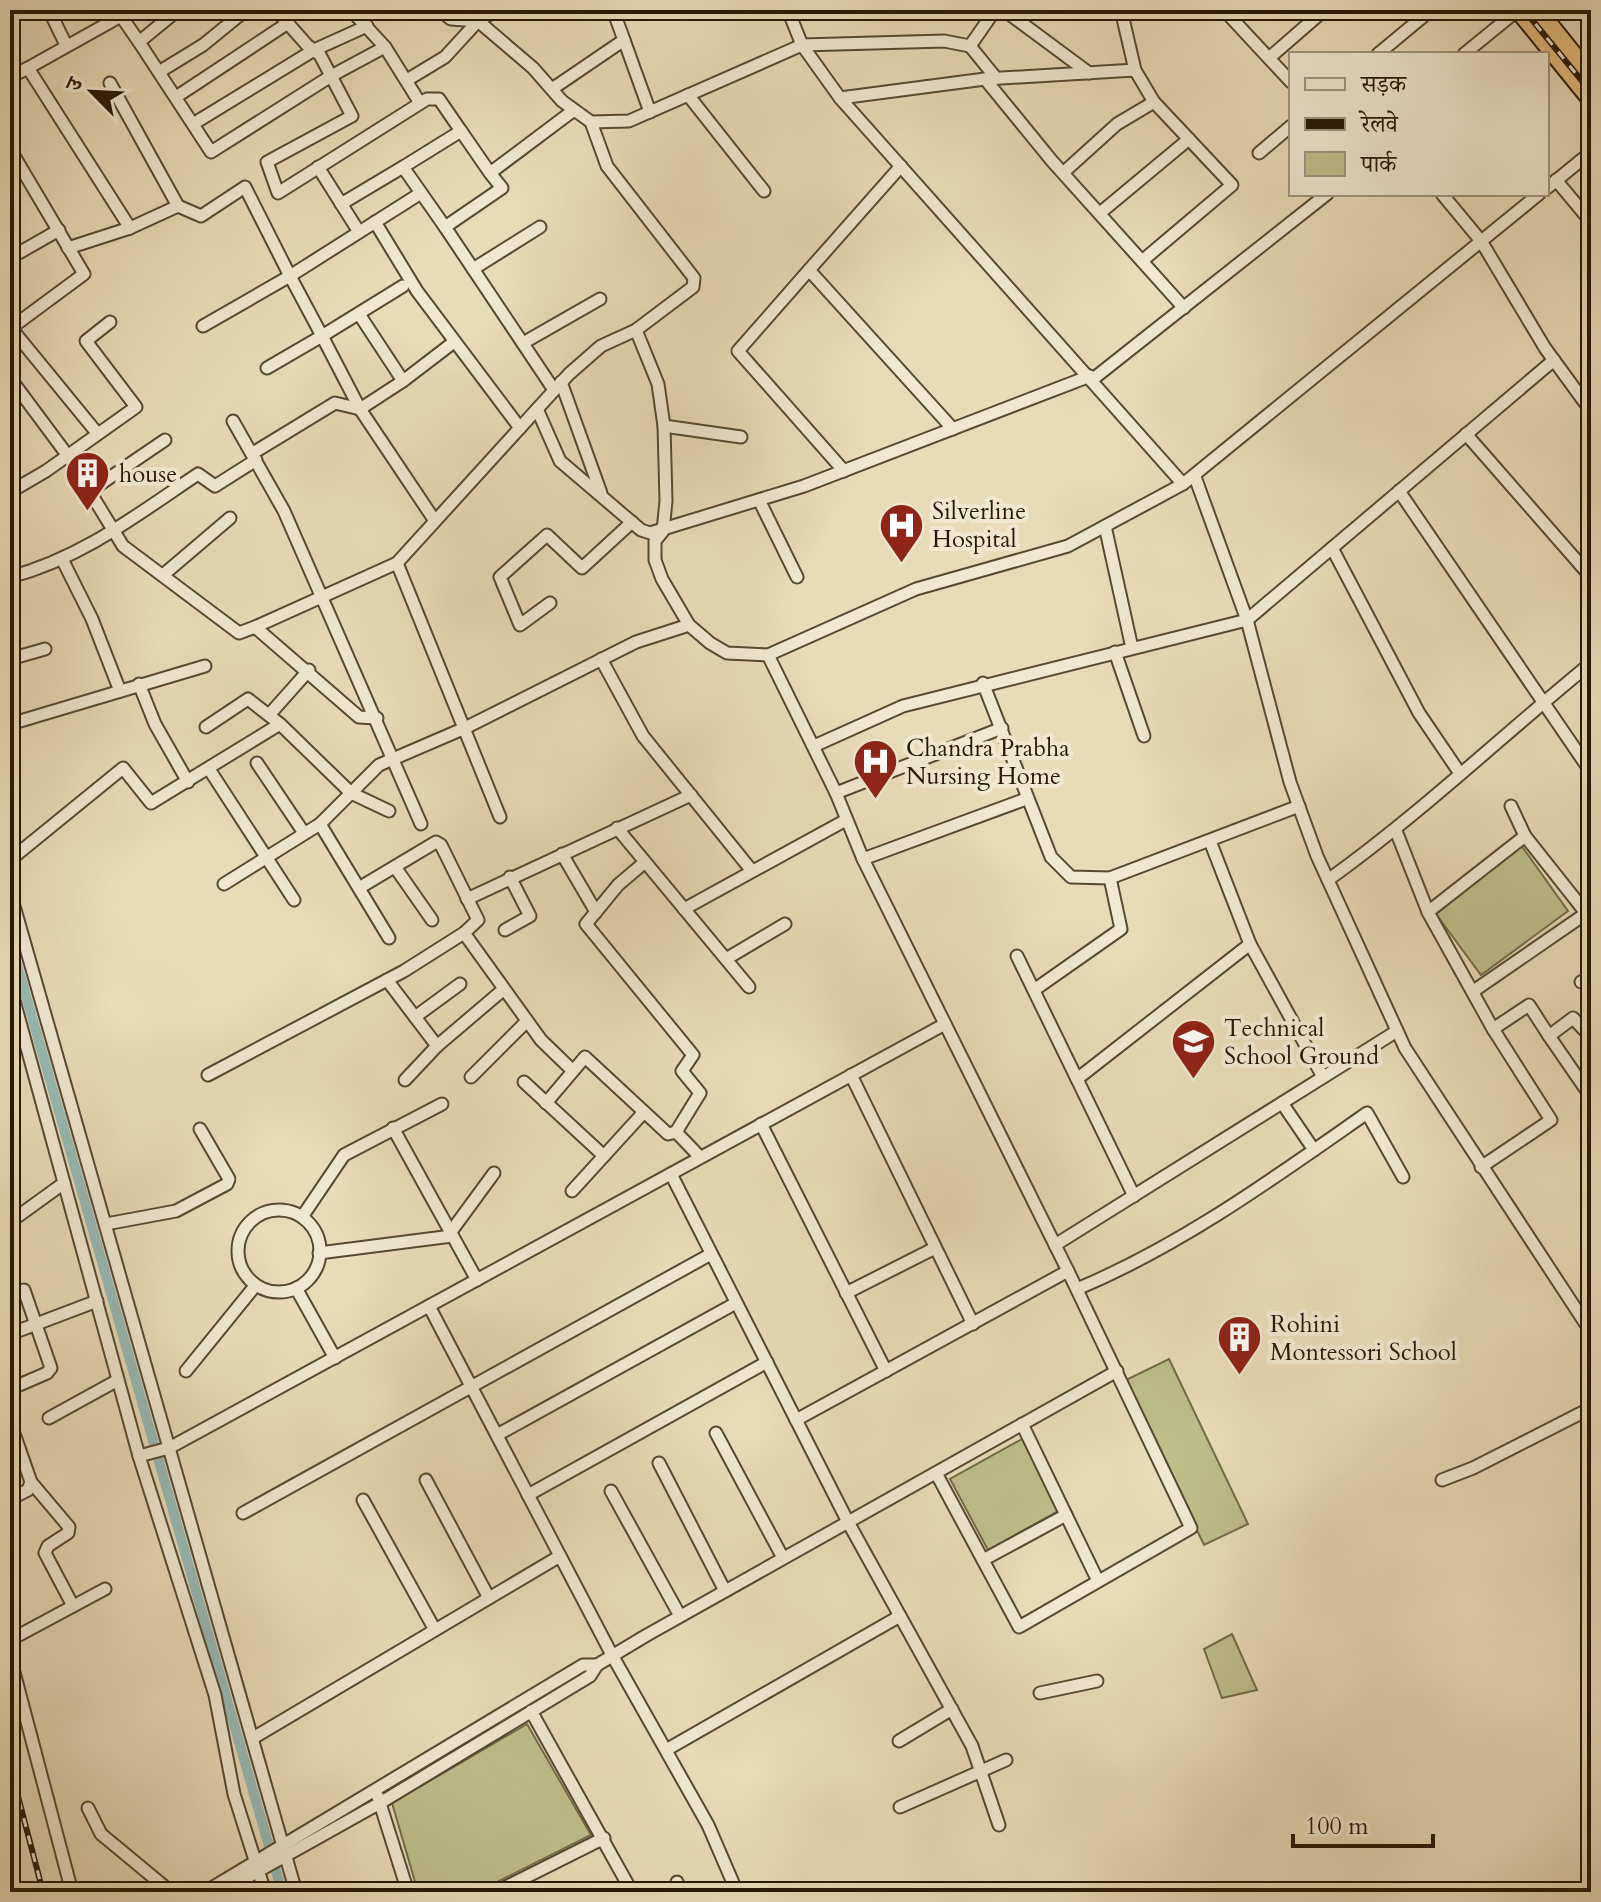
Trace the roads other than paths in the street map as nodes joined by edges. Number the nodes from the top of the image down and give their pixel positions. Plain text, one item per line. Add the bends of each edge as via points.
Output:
1 (49, 10) edge
2 (178, 10) edge
3 (246, 10) edge
4 (276, 10) edge
5 (351, 10) edge
6 (439, 10) edge
7 (497, 10) edge
8 (613, 10) edge
9 (788, 10) edge
10 (995, 10) edge
11 (1004, 10) edge
12 (1431, 10) edge
13 (1518, 10) edge
14 (1538, 10) edge
15 (1125, 12) edge
16 (1230, 12) edge
17 (1322, 12) dead end
18 (478, 21) junction
19 (288, 23) junction
20 (367, 26) junction
21 (624, 40) junction
22 (139, 42) junction
23 (66, 45) junction
24 (802, 45) junction
25 (970, 46) junction
26 (385, 47) junction
27 (314, 50) junction
28 (1380, 52) edge
29 (1466, 52) edge
30 (1269, 58) junction
31 (28, 68) junction
32 (1135, 70) junction
33 (159, 72) junction
34 (1089, 73) junction
35 (331, 76) junction
36 (1591, 76) edge
37 (10, 77) edge
38 (991, 78) junction
39 (407, 80) junction
40 (1289, 80) edge
41 (110, 83) dead end
42 (552, 89) junction
43 (688, 95) junction
44 (176, 97) junction
45 (840, 98) junction
46 (1591, 100) edge
47 (1154, 102) junction
48 (420, 103) junction
49 (574, 110) junction
50 (650, 112) junction
51 (591, 122) junction
52 (193, 124) junction
53 (1289, 128) edge
54 (461, 131) junction
55 (1189, 139) junction
56 (10, 149) edge
57 (1259, 153) dead end
58 (1590, 155) edge
59 (901, 166) junction
60 (318, 167) junction
61 (403, 167) junction
62 (1064, 172) junction
63 (490, 173) junction
64 (1552, 184) edge
65 (764, 191) dead end
66 (421, 193) junction
67 (1324, 196) edge
68 (1444, 196) edge
69 (1537, 196) edge
70 (341, 204) junction
71 (178, 206) junction
72 (1100, 213) junction
73 (375, 222) junction
74 (1591, 222) edge
75 (445, 227) junction
76 (540, 227) dead end
77 (130, 228) junction
78 (59, 230) junction
79 (359, 232) junction
80 (1481, 241) junction
81 (68, 248) junction
82 (10, 258) edge
83 (1142, 261) junction
84 (473, 269) junction
85 (809, 270) junction
86 (290, 276) junction
87 (403, 286) dead end
88 (600, 299) dead end
89 (1184, 308) junction
90 (359, 314) junction
91 (110, 322) dead end
92 (203, 326) dead end
93 (636, 330) junction
94 (322, 336) junction
95 (454, 342) junction
96 (523, 343) junction
97 (1554, 360) junction
98 (267, 368) dead end
99 (10, 378) edge
100 (1092, 378) junction
101 (403, 381) junction
102 (558, 386) junction
103 (360, 409) junction
104 (537, 409) junction
105 (1591, 411) edge
106 (233, 421) dead end
107 (664, 426) junction
108 (520, 428) junction
109 (953, 429) junction
110 (97, 433) junction
111 (1466, 434) junction
112 (741, 437) dead end
113 (165, 440) dead end
114 (68, 456) junction
115 (254, 457) junction
116 (844, 471) junction
117 (1195, 477) junction
118 (1183, 484) junction
119 (90, 491) junction
120 (1399, 491) junction
121 (10, 492) edge
122 (601, 494) junction
123 (759, 500) junction
124 (230, 518) dead end
125 (435, 521) junction
126 (632, 522) junction
127 (1105, 526) junction
128 (113, 531) junction
129 (663, 531) junction
130 (1332, 548) junction
131 (62, 559) junction
132 (397, 563) junction
133 (163, 575) junction
134 (10, 577) edge
135 (797, 577) dead end
136 (1591, 577) edge
137 (321, 597) junction
138 (550, 603) dead end
139 (1247, 620) junction
140 (689, 625) junction
141 (255, 627) junction
142 (1132, 648) junction
143 (45, 649) dead end
144 (1115, 652) junction
145 (768, 655) junction
146 (10, 659) edge
147 (601, 659) junction
148 (1591, 663) edge
149 (205, 666) dead end
150 (309, 670) junction
151 (983, 683) junction
152 (139, 684) junction
153 (120, 691) junction
154 (1544, 702) junction
155 (269, 715) junction
156 (377, 718) junction
157 (10, 724) edge
158 (280, 724) junction
159 (206, 727) dead end
160 (465, 728) junction
161 (1002, 728) junction
162 (1144, 736) dead end
163 (814, 746) junction
164 (394, 758) junction
165 (257, 763) dead end
166 (209, 769) junction
167 (1459, 772) junction
168 (1591, 772) edge
169 (188, 782) junction
170 (351, 793) junction
171 (836, 793) junction
172 (691, 795) junction
173 (1026, 799) junction
174 (1299, 806) junction
175 (1511, 806) dead end
176 (389, 811) dead end
177 (500, 817) dead end
178 (846, 820) junction
179 (320, 824) junction
180 (421, 824) dead end
181 (617, 828) junction
182 (1396, 831) junction
183 (304, 833) junction
184 (1525, 836) junction
185 (1210, 841) junction
186 (562, 854) junction
187 (264, 858) junction
188 (863, 859) junction
189 (10, 860) edge
190 (645, 862) junction
191 (395, 867) junction
192 (752, 871) junction
193 (510, 877) junction
194 (1110, 878) junction
195 (1328, 880) junction
196 (224, 884) dead end
197 (359, 888) junction
198 (10, 892) edge
199 (467, 899) junction
200 (294, 900) dead end
201 (684, 909) junction
202 (596, 912) junction
203 (1428, 912) junction
204 (1588, 912) edge
205 (432, 920) dead end
206 (785, 924) dead end
207 (505, 930) dead end
208 (464, 933) junction
209 (389, 938) dead end
210 (1250, 944) junction
211 (1017, 956) dead end
212 (726, 959) junction
213 (387, 980) junction
214 (460, 984) dead end
215 (10, 986) edge
216 (749, 987) dead end
217 (504, 989) junction
218 (1034, 990) junction
219 (1475, 990) junction
220 (415, 1017) junction
221 (527, 1021) junction
222 (945, 1024) junction
223 (1493, 1029) junction
224 (1397, 1031) junction
225 (1549, 1036) junction
226 (1591, 1037) edge
227 (437, 1046) junction
228 (573, 1071) junction
229 (208, 1075) dead end
230 (851, 1075) junction
231 (471, 1077) dead end
232 (1323, 1077) junction
233 (1077, 1079) junction
234 (405, 1080) dead end
235 (524, 1082) dead end
236 (1591, 1097) edge
237 (546, 1103) junction
238 (1282, 1103) junction
239 (442, 1104) dead end
240 (644, 1112) junction
241 (761, 1124) junction
242 (393, 1128) junction
243 (200, 1129) dead end
244 (676, 1132) junction
245 (1314, 1150) junction
246 (604, 1156) junction
247 (700, 1157) junction
248 (1481, 1167) junction
249 (494, 1173) dead end
250 (671, 1174) junction
251 (1403, 1177) dead end
252 (64, 1183) junction
253 (572, 1191) dead end
254 (1134, 1196) junction
255 (302, 1217) junction
256 (10, 1222) edge
257 (106, 1224) junction
258 (451, 1234) junction
259 (1055, 1245) junction
260 (935, 1248) junction
261 (319, 1253) junction
262 (711, 1254) junction
263 (1068, 1271) junction
264 (477, 1280) junction
265 (255, 1286) junction
266 (296, 1288) junction
267 (1077, 1289) junction
268 (24, 1290) dead end
269 (846, 1293) junction
270 (97, 1301) junction
271 (736, 1303) junction
272 (429, 1306) junction
273 (973, 1324) junction
274 (36, 1325) junction
275 (1591, 1332) edge
276 (10, 1334) edge
277 (335, 1358) junction
278 (767, 1362) junction
279 (186, 1371) dead end
280 (886, 1371) junction
281 (1117, 1371) junction
282 (118, 1380) junction
283 (471, 1385) junction
284 (10, 1389) edge
285 (1591, 1408) edge
286 (49, 1418) dead end
287 (796, 1420) junction
288 (10, 1422) edge
289 (1022, 1424) junction
290 (716, 1433) dead end
291 (497, 1435) junction
292 (168, 1448) junction
293 (142, 1455) junction
294 (659, 1463) dead end
295 (936, 1473) junction
296 (426, 1480) dead end
297 (1442, 1480) dead end
298 (31, 1482) junction
299 (611, 1491) dead end
300 (528, 1495) junction
301 (10, 1499) edge
302 (363, 1500) dead end
303 (243, 1513) dead end
304 (1066, 1515) junction
305 (848, 1522) junction
306 (560, 1556) junction
307 (783, 1558) junction
308 (983, 1560) junction
309 (1098, 1581) junction
310 (105, 1589) dead end
311 (725, 1591) junction
312 (489, 1598) junction
313 (73, 1606) junction
314 (680, 1616) junction
315 (900, 1616) junction
316 (435, 1630) junction
317 (10, 1640) edge
318 (612, 1655) junction
319 (10, 1657) edge
320 (597, 1665) junction
321 (1097, 1681) dead end
322 (1040, 1693) dead end
323 (952, 1709) junction
324 (531, 1711) junction
325 (253, 1738) junction
326 (899, 1741) dead end
327 (666, 1750) junction
328 (1006, 1760) dead end
329 (981, 1771) junction
330 (376, 1791) junction
331 (380, 1803) junction
332 (900, 1807) dead end
333 (88, 1808) dead end
334 (999, 1825) dead end
335 (604, 1838) junction
336 (281, 1851) junction
337 (258, 1865) junction
338 (72, 1892) edge
339 (171, 1892) edge
340 (205, 1892) edge
341 (221, 1892) edge
342 (265, 1892) edge
343 (296, 1892) edge
344 (408, 1892) edge
345 (496, 1892) edge
346 (632, 1892) edge
347 (737, 1892) edge

1 - 23 street
2 - 22 street
3 - 33 street
4 - 19 street
5 - 20 street
6 - 18 street via 451,19
7 - 18 street
8 - 21 street
9 - 24 street
10 - 25 street
11 - 34 street
12 - 28 street
13 - 29 street
13 - 46 highway
14 - 36 highway
15 - 32 street
16 - 30 street
17 - 30 street
18 - 39 street via 445,57
18 - 42 street
19 - 27 street
19 - 44 street
20 - 26 street
20 - 27 street
21 - 42 street
21 - 50 street
22 - 23 street via 121,16
22 - 33 street
23 - 31 street
24 - 25 street via 944,41
24 - 43 street
24 - 45 street
25 - 38 street
26 - 35 street
26 - 39 street
27 - 35 street
27 - 52 street
30 - 40 street
31 - 37 street
31 - 77 street
32 - 34 street
32 - 47 street
33 - 44 street
34 - 38 street
35 - 52 street via 211,152
35 - 60 street via 352,116 267,162 278,193
38 - 45 street
38 - 62 street
39 - 48 street
41 - 71 street
42 - 49 street
43 - 50 street
43 - 65 street
44 - 52 street
45 - 59 street
47 - 55 street
47 - 62 street via 1117,124
48 - 54 street via 439,99
48 - 60 street
49 - 51 street
49 - 63 street
50 - 51 street via 629,121
51 - 93 street via 607,166 694,278 693,287
53 - 57 street
54 - 61 street
54 - 63 street
55 - 72 street
55 - 83 street via 1232,185
56 - 78 street
58 - 64 street
59 - 85 street
59 - 100 street
60 - 70 street
61 - 66 street
61 - 70 street
62 - 72 street
63 - 75 street via 502,188
64 - 74 street
66 - 73 street
66 - 75 street
67 - 89 street
68 - 80 street
69 - 80 street
70 - 79 street
71 - 77 street
71 - 86 street via 201,216 245,187
72 - 83 street
73 - 79 street
73 - 95 street
75 - 84 street
76 - 84 street
77 - 81 street
78 - 81 street
78 - 82 street
79 - 86 street
80 - 97 street
80 - 117 street
81 - 110 street via 84,274 11,328
83 - 89 street
84 - 96 street
85 - 109 street
85 - 116 street via 738,351
86 - 92 street
86 - 94 street
87 - 90 street
88 - 96 street
89 - 100 street
90 - 94 street
90 - 101 street
91 - 110 street via 86,341 136,407
93 - 102 street via 601,346
93 - 107 street via 658,384
94 - 98 street
94 - 103 street
95 - 101 street
95 - 108 street
96 - 102 street
97 - 105 street
97 - 111 street
99 - 114 street
100 - 109 street
100 - 118 street
101 - 103 street
102 - 104 street
102 - 122 street
103 - 115 street via 335,403
103 - 125 street
104 - 108 street
104 - 122 street via 560,461
106 - 115 street
107 - 112 street
107 - 129 street
108 - 125 street
109 - 116 street
110 - 114 street
111 - 120 street
111 - 136 street
113 - 119 street
114 - 119 street
114 - 121 street
115 - 128 street via 215,486 198,474
115 - 137 street
116 - 123 street
117 - 118 street
117 - 139 street
118 - 127 street
119 - 128 street
120 - 130 street
120 - 154 street
122 - 126 street
123 - 129 street
123 - 135 street
124 - 133 street
125 - 132 street
126 - 129 street via 646,532
126 - 138 street via 582,568 547,535 500,577 520,625
127 - 142 street
127 - 145 street via 1068,546 916,589
128 - 131 street
128 - 133 street via 123,546
129 - 140 street via 655,541 655,560
130 - 139 street
130 - 167 street via 1419,713
131 - 134 street
131 - 153 street
132 - 137 street
132 - 160 street
133 - 141 street via 239,633
137 - 141 street
137 - 156 street
139 - 142 street
139 - 174 street
140 - 145 street via 727,653
140 - 147 street
141 - 150 street
142 - 144 street
143 - 146 street
144 - 151 street
144 - 162 street
145 - 163 street
147 - 160 street
147 - 172 street via 643,736
148 - 154 street
149 - 152 street
150 - 155 street
150 - 156 street via 359,717
151 - 161 street
151 - 163 street via 903,706
152 - 153 street
152 - 169 street
153 - 157 street
154 - 167 street
154 - 168 street
155 - 158 street
155 - 159 street via 248,699
156 - 164 street
158 - 166 street
158 - 170 street
160 - 164 street
160 - 177 street
161 - 171 street
161 - 173 street
163 - 171 street
164 - 170 street via 379,765
164 - 180 street
165 - 183 street
166 - 169 street
166 - 187 street
167 - 182 street
169 - 189 street via 151,803 123,768
170 - 176 street
170 - 179 street
171 - 178 street
172 - 181 street
172 - 192 street
173 - 188 street
173 - 194 street via 1051,857 1071,877
174 - 185 street
174 - 195 street
175 - 184 street
178 - 188 street
178 - 192 street
179 - 183 street
179 - 197 street
181 - 186 street
181 - 190 street
182 - 195 street
182 - 203 street
183 - 187 street
184 - 203 street
184 - 204 street
185 - 194 street
185 - 210 street
186 - 193 street
186 - 202 street
187 - 196 street
187 - 200 street
188 - 222 street
190 - 201 street
190 - 202 street
191 - 197 street
191 - 199 street via 436,842
191 - 205 street
192 - 201 street
193 - 199 street
193 - 207 street via 530,916
194 - 218 street via 1121,929
195 - 224 street
197 - 209 street
198 - 257 street
199 - 208 street via 478,920
201 - 212 street
202 - 244 street via 588,929 693,1055 682,1071 700,1093
203 - 219 street
204 - 219 street
206 - 212 street
208 - 213 street
208 - 217 street
210 - 232 street
210 - 233 street
211 - 218 street
212 - 216 street
213 - 220 street
213 - 229 street
214 - 220 street
215 - 252 street
217 - 221 street
217 - 227 street
218 - 233 street
219 - 223 street
220 - 227 street
221 - 228 street
221 - 231 street
222 - 230 street
222 - 259 street
223 - 225 street via 1529,1005
223 - 248 street via 1551,1120
224 - 232 street
224 - 248 street
225 - 226 street via 1573,1018
225 - 236 street
227 - 234 street
228 - 237 street
228 - 240 street via 585,1057
230 - 241 street
230 - 260 street
232 - 238 street
233 - 254 street
235 - 237 street
237 - 246 street
238 - 245 street
238 - 254 street
239 - 242 street
240 - 244 street via 668,1134
240 - 246 street
241 - 247 street
241 - 269 street
242 - 255 street via 344,1155
242 - 258 street
243 - 257 street via 227,1184 176,1211
244 - 247 street
245 - 251 street via 1367,1113
245 - 267 street via 1183,1237
246 - 253 street
247 - 250 street
248 - 275 street
249 - 258 street
250 - 262 street
250 - 264 street
252 - 256 street
252 - 270 street
254 - 259 street
255 - 261 street via 315,1231
255 - 265 street via 271,1211 244,1228 238,1259
257 - 292 street
258 - 261 street
258 - 264 street
259 - 263 street
260 - 269 street
260 - 273 street
261 - 266 street via 313,1275
262 - 271 street
262 - 283 street
263 - 267 street
263 - 273 street
264 - 272 street
265 - 266 street via 272,1292
265 - 279 street
266 - 277 street
267 - 281 street
268 - 274 street
269 - 280 street
270 - 274 street
270 - 282 street
271 - 278 street
271 - 291 street
272 - 277 street
272 - 283 street
273 - 280 street
274 - 276 street
274 - 284 street via 51,1368
277 - 292 street
278 - 287 street
278 - 300 street
280 - 287 street
281 - 289 street
281 - 309 street via 1191,1528
282 - 286 street
282 - 293 street
283 - 291 street
283 - 303 street
285 - 297 street
287 - 305 street
288 - 298 street
289 - 295 street
289 - 304 street
290 - 307 street
291 - 300 street
292 - 293 street
292 - 325 street
293 - 337 street via 215,1695 234,1794
294 - 311 street
295 - 305 street
295 - 308 street
296 - 312 street
298 - 301 street via 28,1490
298 - 313 street via 69,1527 45,1553
299 - 314 street
300 - 306 street
302 - 316 street
304 - 308 street
304 - 309 street
305 - 307 street
305 - 315 street
306 - 312 street
306 - 318 street
307 - 311 street
308 - 309 street via 1019,1627
310 - 313 street
311 - 314 street
312 - 316 street
313 - 317 street
314 - 318 street
315 - 323 street
315 - 327 street
316 - 325 street
318 - 320 street
318 - 327 street
319 - 338 street
320 - 324 street via 590,1676
320 - 330 street via 583,1665
321 - 322 street
323 - 326 street
323 - 329 street
324 - 331 street
324 - 335 street
325 - 336 street
327 - 347 street via 708,1825
328 - 329 street
329 - 332 street
329 - 334 street
330 - 331 street
330 - 336 street
331 - 336 street
331 - 344 street
333 - 339 street via 101,1834
335 - 345 street
335 - 346 street
336 - 337 street
336 - 343 street
337 - 340 street
337 - 341 street
337 - 342 street

